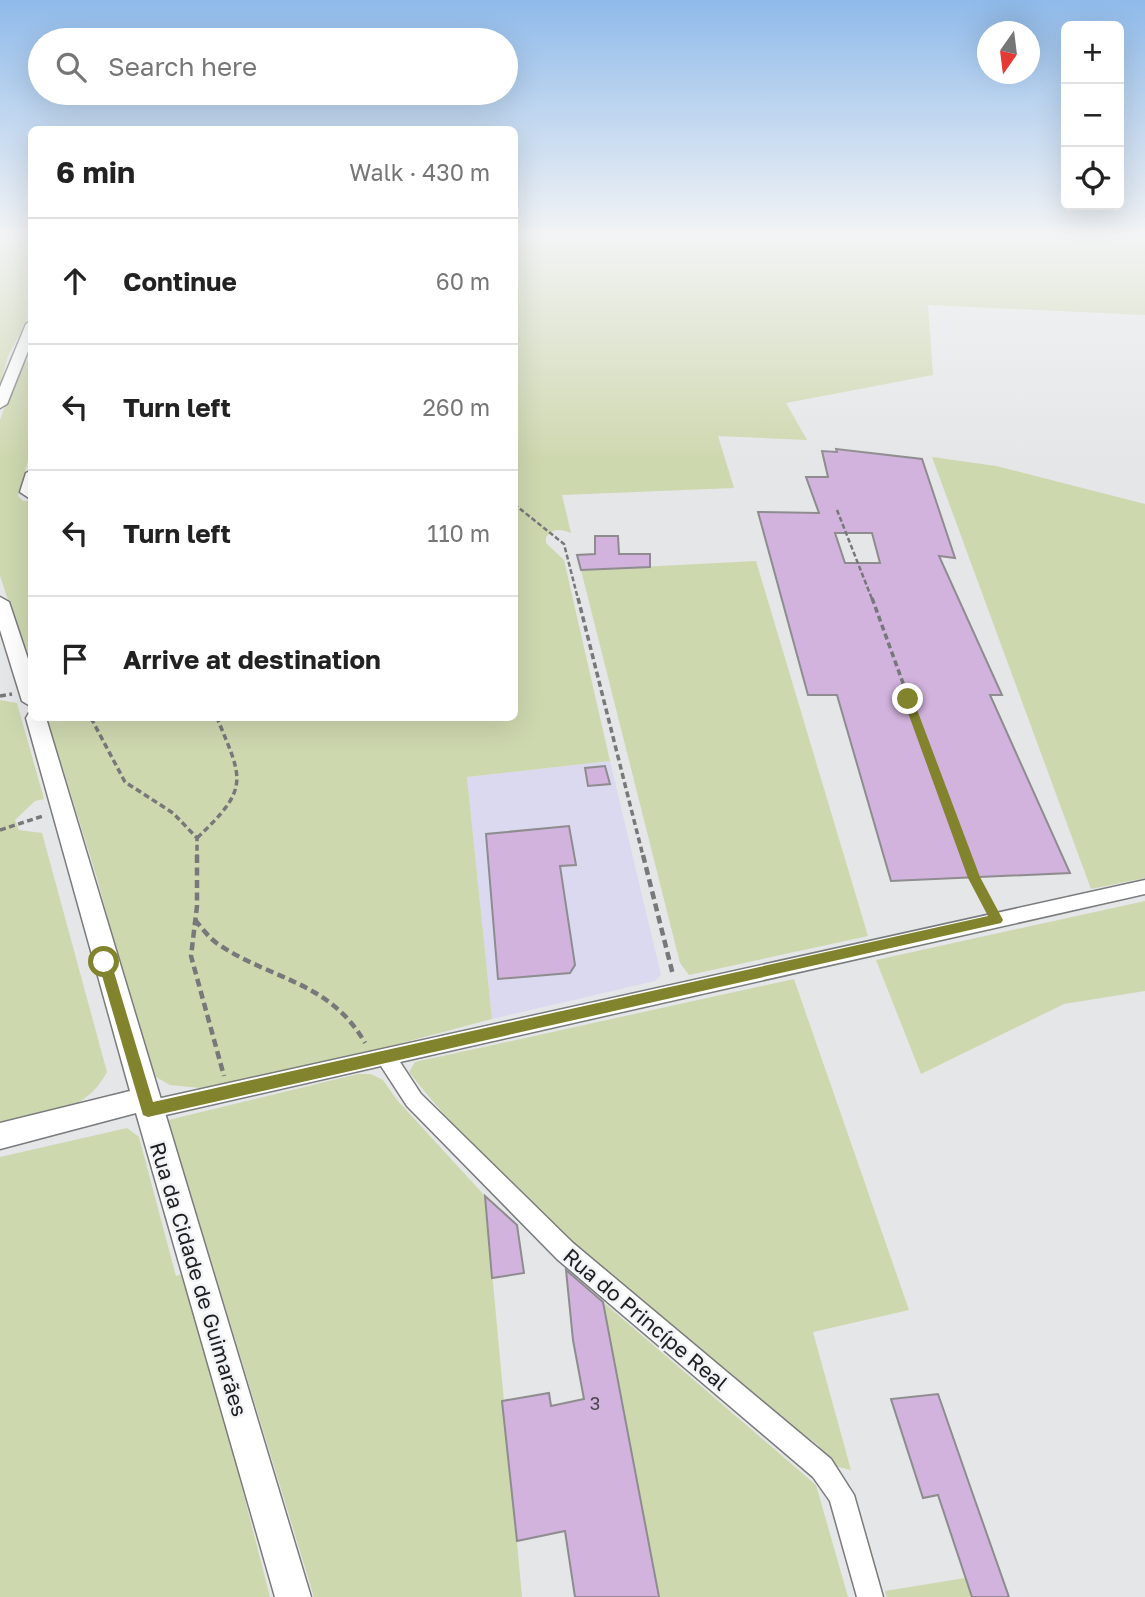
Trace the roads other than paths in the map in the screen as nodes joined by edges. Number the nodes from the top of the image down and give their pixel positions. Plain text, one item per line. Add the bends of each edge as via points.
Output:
1 (25, 355) edge
2 (0, 404) edge
3 (0, 602) edge
4 (28, 690) edge
5 (37, 721) edge
6 (1145, 887) edge
7 (379, 1059) junction
8 (147, 1105) junction
9 (0, 1136) edge
10 (293, 1597) edge
11 (870, 1597) edge

1 - 2 main road
3 - 4 main road
5 - 8 main road, Rua da Cidade de Guimarães
6 - 7 street
7 - 8 street
7 - 11 street, Rua do Princípe Real via 414,1101 565,1251 821,1468 841,1495
8 - 9 main road
8 - 10 main road, Rua da Cidade de Guimarães

